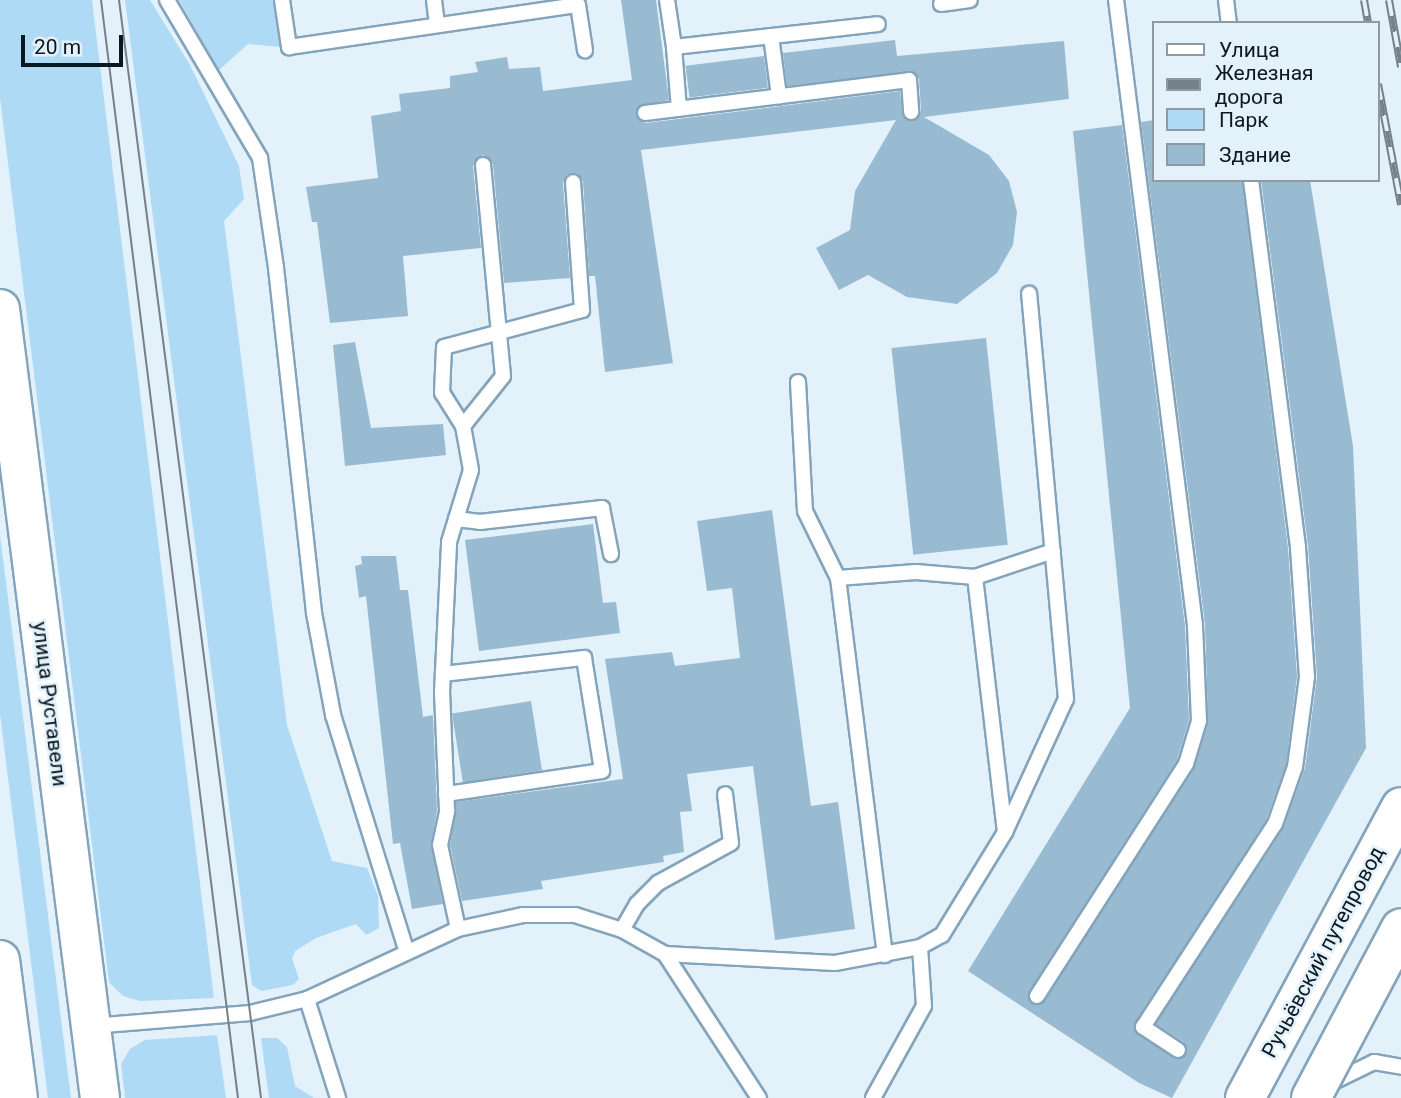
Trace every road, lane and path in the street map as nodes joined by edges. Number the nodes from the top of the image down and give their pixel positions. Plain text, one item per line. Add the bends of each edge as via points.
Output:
1 (167, 0) edge
2 (282, 0) edge
3 (434, 0) edge
4 (667, 0) edge
5 (970, 0) edge
6 (1116, 0) edge
7 (1226, 0) edge
8 (941, 4) dead end
9 (1230, 21) edge
10 (878, 24) dead end
11 (437, 26) junction
12 (771, 36) junction
13 (674, 47) junction
14 (586, 50) dead end
15 (779, 96) junction
16 (679, 109) junction
17 (911, 111) dead end
18 (645, 113) dead end
19 (483, 165) dead end
20 (573, 182) dead end
21 (1251, 182) edge
22 (1029, 294) dead end
23 (0, 309) edge
24 (499, 333) junction
25 (798, 382) dead end
26 (463, 426) junction
27 (456, 519) junction
28 (1053, 551) junction
29 (611, 554) dead end
30 (975, 577) junction
31 (838, 578) junction
32 (443, 674) junction
33 (446, 794) junction
34 (726, 794) dead end
35 (1401, 807) edge
36 (1005, 832) junction
37 (458, 929) junction
38 (1401, 929) edge
39 (622, 930) junction
40 (920, 947) junction
41 (407, 952) junction
42 (666, 954) junction
43 (885, 955) junction
44 (0, 960) edge
45 (1037, 996) dead end
46 (307, 999) junction
47 (91, 1026) junction
48 (1178, 1050) dead end
49 (1401, 1067) edge
50 (18, 1098) edge
51 (100, 1098) edge
52 (338, 1098) edge
53 (759, 1098) edge
54 (873, 1098) edge
55 (1245, 1098) edge
56 (1308, 1098) edge

1 - 41 lane via 260,158 316,625 333,715
2 - 11 lane via 289,47
3 - 11 lane
4 - 13 lane
5 - 8 lane
6 - 45 lane via 1195,625 1199,721 1186,764
7 - 9 lane
10 - 12 lane
11 - 14 lane via 578,5
12 - 13 lane
12 - 15 lane
13 - 16 lane
15 - 16 lane
15 - 17 lane via 909,80
16 - 18 lane
19 - 24 lane
20 - 24 lane via 582,310
21 - 48 lane via 1298,547 1307,677 1295,767 1275,824 1143,1027
22 - 28 lane
23 - 47 main road, улица Руставели
24 - 26 lane via 503,376
24 - 26 lane via 444,347 442,393
25 - 31 lane via 805,511
26 - 27 lane via 471,470
27 - 29 lane via 480,522 602,508
27 - 32 lane via 449,542
28 - 30 lane
28 - 36 lane via 1066,699
30 - 31 lane via 916,572
30 - 36 lane
31 - 43 lane
32 - 33 lane
32 - 33 lane via 583,658 602,771
33 - 37 lane via 440,845
34 - 39 lane via 731,843 659,883 637,904
35 - 55 main road, Ручьёвский путепровод
36 - 40 lane via 942,934
37 - 39 lane via 536,915 575,915
37 - 41 lane
38 - 56 main road, bridge
39 - 42 lane
40 - 43 lane
40 - 54 lane via 924,1006
41 - 46 lane
42 - 43 lane via 835,963
42 - 53 lane
44 - 50 main road
46 - 47 lane via 250,1013
46 - 52 lane
47 - 51 main road, улица Руставели
49 - 56 lane via 1374,1062

